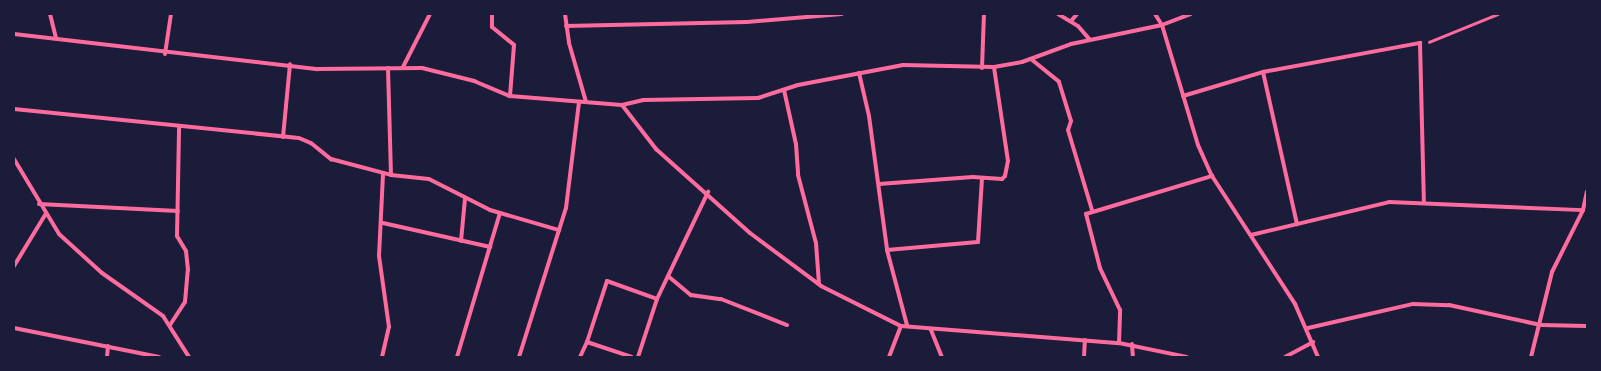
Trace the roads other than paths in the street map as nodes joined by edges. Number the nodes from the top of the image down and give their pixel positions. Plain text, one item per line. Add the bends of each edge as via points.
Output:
1 (50, 14) edge
2 (171, 14) edge
3 (430, 14) edge
4 (492, 14) edge
5 (565, 14) edge
6 (782, 14) edge
7 (842, 14) edge
8 (984, 14) edge
9 (1058, 14) edge
10 (1077, 14) edge
11 (1156, 14) edge
12 (1191, 14) edge
13 (782, 20) junction
14 (1071, 21) junction
15 (1162, 25) junction
16 (566, 26) junction
17 (14, 34) edge
18 (56, 38) junction
19 (1090, 40) junction
20 (165, 54) junction
21 (1031, 59) junction
22 (290, 64) junction
23 (403, 67) junction
24 (994, 67) junction
25 (388, 68) junction
26 (982, 68) junction
27 (1262, 72) junction
28 (859, 73) junction
29 (784, 90) junction
30 (510, 96) junction
31 (1183, 96) junction
32 (579, 102) junction
33 (586, 102) junction
34 (622, 105) junction
35 (14, 109) edge
36 (179, 127) junction
37 (283, 137) junction
38 (14, 159) edge
39 (383, 173) junction
40 (391, 175) junction
41 (1212, 176) junction
42 (982, 178) junction
43 (879, 184) junction
44 (1587, 191) edge
45 (708, 192) junction
46 (465, 199) junction
47 (1424, 203) junction
48 (39, 204) junction
49 (1092, 210) junction
50 (1582, 210) junction
51 (178, 211) junction
52 (500, 213) junction
53 (45, 215) junction
54 (383, 223) junction
55 (1297, 224) junction
56 (559, 230) junction
57 (1251, 235) junction
58 (460, 241) junction
59 (490, 247) junction
60 (887, 250) junction
61 (14, 266) edge
62 (668, 276) junction
63 (818, 284) junction
64 (657, 299) junction
65 (170, 325) junction
66 (787, 325) dead end
67 (907, 325) junction
68 (1541, 325) junction
69 (901, 326) junction
70 (1587, 326) edge
71 (14, 328) edge
72 (1308, 328) junction
73 (931, 330) junction
74 (1086, 340) junction
75 (587, 342) junction
76 (1313, 342) junction
77 (1119, 343) junction
78 (1132, 344) junction
79 (108, 346) junction
80 (107, 357) edge
81 (159, 357) edge
82 (189, 357) edge
83 (382, 357) edge
84 (457, 357) edge
85 (518, 357) edge
86 (580, 357) edge
87 (632, 357) edge
88 (638, 357) edge
89 (889, 357) edge
90 (942, 357) edge
91 (1084, 357) edge
92 (1133, 357) edge
93 (1187, 357) edge
94 (1285, 357) edge
95 (1318, 357) edge
96 (1530, 357) edge

1 - 18 street
2 - 20 street
3 - 23 street
4 - 30 street via 492,27 514,45
5 - 16 street
6 - 13 street
7 - 13 street
8 - 26 street
9 - 14 street
10 - 14 street
11 - 15 street
12 - 15 street
13 - 16 street
14 - 19 street
15 - 19 street
15 - 31 street
16 - 33 street
17 - 18 street
18 - 20 street
19 - 21 street via 1071,44
20 - 22 street
21 - 24 street
21 - 49 street via 1059,82 1071,121 1068,130
22 - 25 street via 353,71
22 - 37 street
23 - 25 street
23 - 30 street via 435,70
24 - 26 street
24 - 42 street via 1008,161 1002,179
25 - 40 street
26 - 28 street via 903,66
27 - 31 street
27 - 47 street via 1420,43
27 - 55 street
28 - 29 street
28 - 43 street
29 - 34 street via 736,101 643,100
29 - 63 street via 796,144 798,175 816,243
30 - 32 street
31 - 41 street
32 - 33 street
32 - 56 street via 566,208
33 - 34 street
34 - 45 street via 656,149
35 - 36 street
36 - 37 street
36 - 51 street
37 - 39 street via 305,140 331,159
38 - 48 street
39 - 40 street
39 - 54 street
40 - 46 street via 429,179
41 - 49 street
41 - 57 street
42 - 43 street
42 - 60 street via 978,242
43 - 60 street
44 - 50 street
45 - 62 street
45 - 63 street via 750,233
46 - 52 street
46 - 58 street
47 - 50 street
47 - 55 street via 1389,202
48 - 51 street
48 - 53 street
49 - 77 street via 1086,214 1100,268 1120,310
50 - 68 street via 1552,272
51 - 65 street via 178,236 186,251 187,287 180,313
52 - 56 street
52 - 59 street
53 - 61 street
53 - 65 street via 80,255 150,305
54 - 58 street
54 - 83 street via 379,256 389,327
55 - 57 street
56 - 85 street
57 - 72 street
58 - 59 street
59 - 84 street
60 - 67 street
62 - 64 street
62 - 66 street via 691,295 721,299
63 - 69 street
64 - 75 street via 607,281
64 - 88 street
65 - 82 street
67 - 69 street
67 - 73 street
68 - 70 street
68 - 72 street via 1449,305 1413,304
68 - 96 street
69 - 89 street
71 - 79 street
72 - 76 street
73 - 74 street
73 - 90 street
74 - 77 street
74 - 91 street
75 - 86 street
75 - 87 street
76 - 94 street
76 - 95 street
77 - 78 street
78 - 92 street
78 - 93 street
79 - 80 street
79 - 81 street

